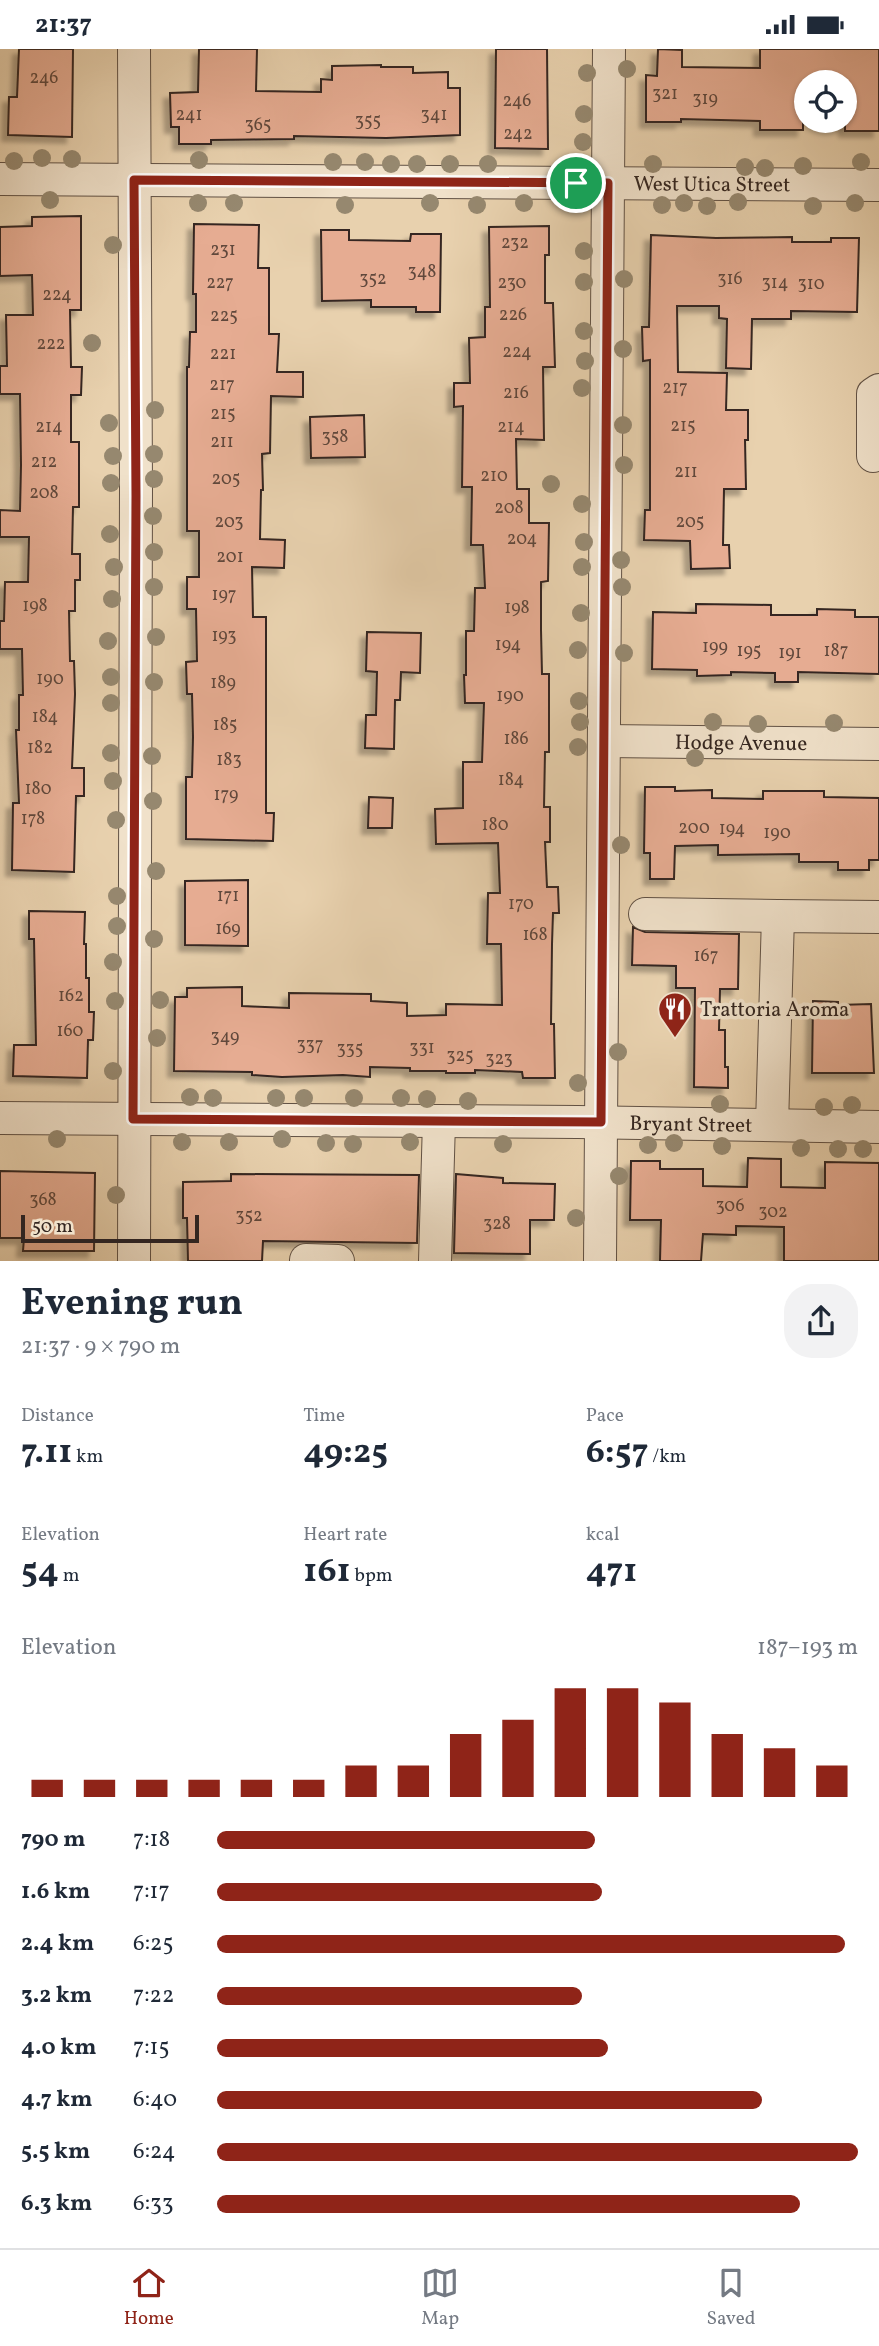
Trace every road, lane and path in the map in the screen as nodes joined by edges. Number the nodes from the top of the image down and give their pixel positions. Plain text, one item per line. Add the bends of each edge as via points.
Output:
1 (134, 49) edge
2 (609, 49) edge
3 (0, 179) edge
4 (134, 180) junction
5 (608, 183) junction
6 (879, 185) edge
7 (879, 390) edge
8 (873, 456) dead end
9 (605, 741) junction
10 (879, 744) edge
11 (645, 914) dead end
12 (778, 916) junction
13 (879, 917) edge
14 (0, 1118) edge
15 (133, 1119) junction
16 (439, 1121) junction
17 (601, 1122) junction
18 (772, 1125) junction
19 (879, 1127) edge
20 (306, 1260) edge
21 (134, 1261) edge
22 (338, 1261) edge
23 (435, 1261) edge
24 (600, 1261) edge

1 - 4 street
2 - 5 street
3 - 4 street, West Utica Street
4 - 5 street, West Utica Street
4 - 15 street
5 - 6 street, West Utica Street
5 - 9 street
7 - 8 street via 873,394
9 - 10 street, Hodge Avenue
9 - 17 street
11 - 12 street
12 - 13 street
12 - 18 street
14 - 15 street, Bryant Street
15 - 16 street, Bryant Street
15 - 21 street
16 - 17 street, Bryant Street
16 - 23 street
17 - 18 street, Bryant Street
17 - 24 street
18 - 19 street, Bryant Street
20 - 22 street

